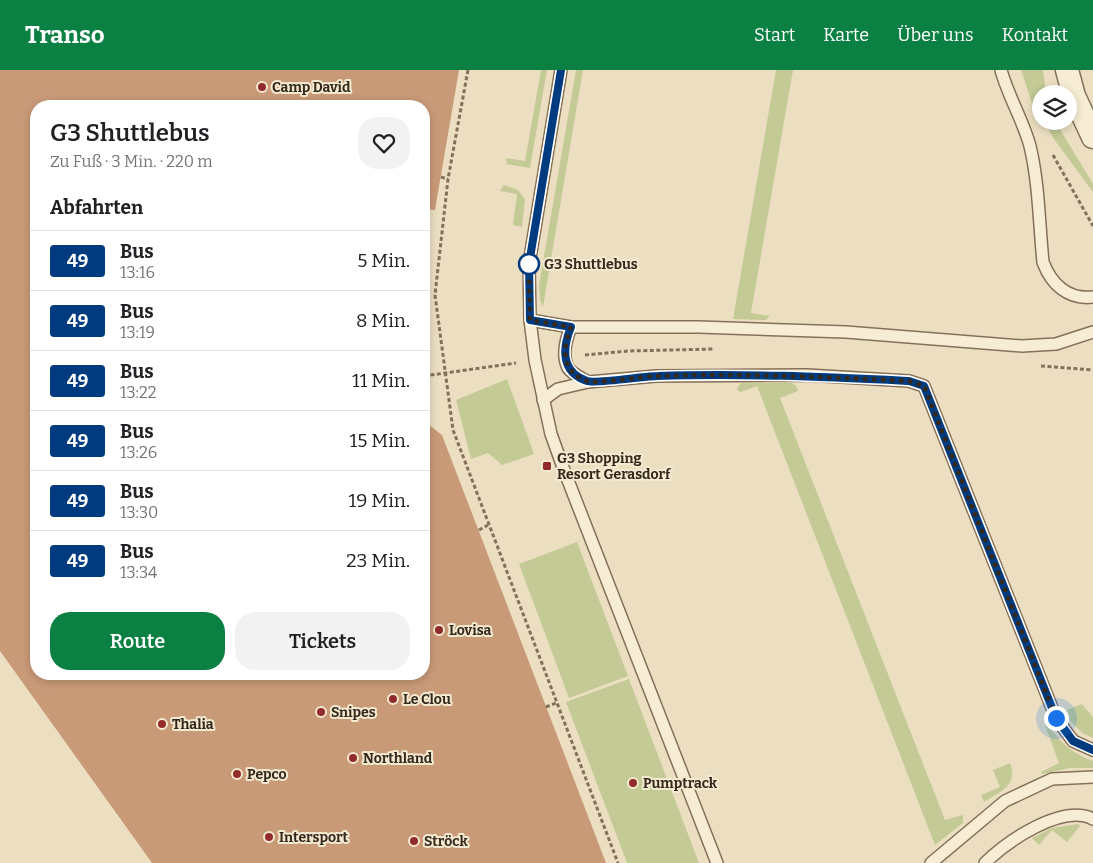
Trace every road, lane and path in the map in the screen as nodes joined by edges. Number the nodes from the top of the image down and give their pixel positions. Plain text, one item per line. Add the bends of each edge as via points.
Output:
1 (468, 70) edge
2 (561, 70) edge
3 (1000, 70) edge
4 (1067, 70) edge
5 (1093, 137) edge
6 (441, 177) dead end
7 (448, 179) junction
8 (1093, 297) edge
9 (530, 320) junction
10 (571, 327) junction
11 (1093, 332) edge
12 (588, 382) junction
13 (543, 400) junction
14 (488, 525) junction
15 (479, 530) dead end
16 (556, 703) junction
17 (546, 707) dead end
18 (1093, 750) edge
19 (1093, 777) edge
20 (1093, 819) edge
21 (618, 863) edge
22 (717, 863) edge
23 (931, 863) edge
24 (985, 863) edge

1 - 7 path
2 - 9 lane via 529,264
3 - 8 lane via 1029,144 1038,186 1043,262 1048,274 1065,292 1077,297
4 - 5 street via 1074,96
6 - 7 path
7 - 14 path via 435,294 444,372 453,430
9 - 10 lane
9 - 13 lane
10 - 11 lane via 780,329 1022,346 1056,344
10 - 12 lane via 566,339 568,368
12 - 13 lane via 558,390
12 - 18 lane via 656,376 798,375 909,381 924,386 1056,718 1073,741
13 - 22 lane via 567,478
14 - 15 path
14 - 16 path
16 - 17 path
16 - 21 path
19 - 23 lane via 1052,779 1005,801
20 - 24 lane via 1070,816 1048,821 1016,839

